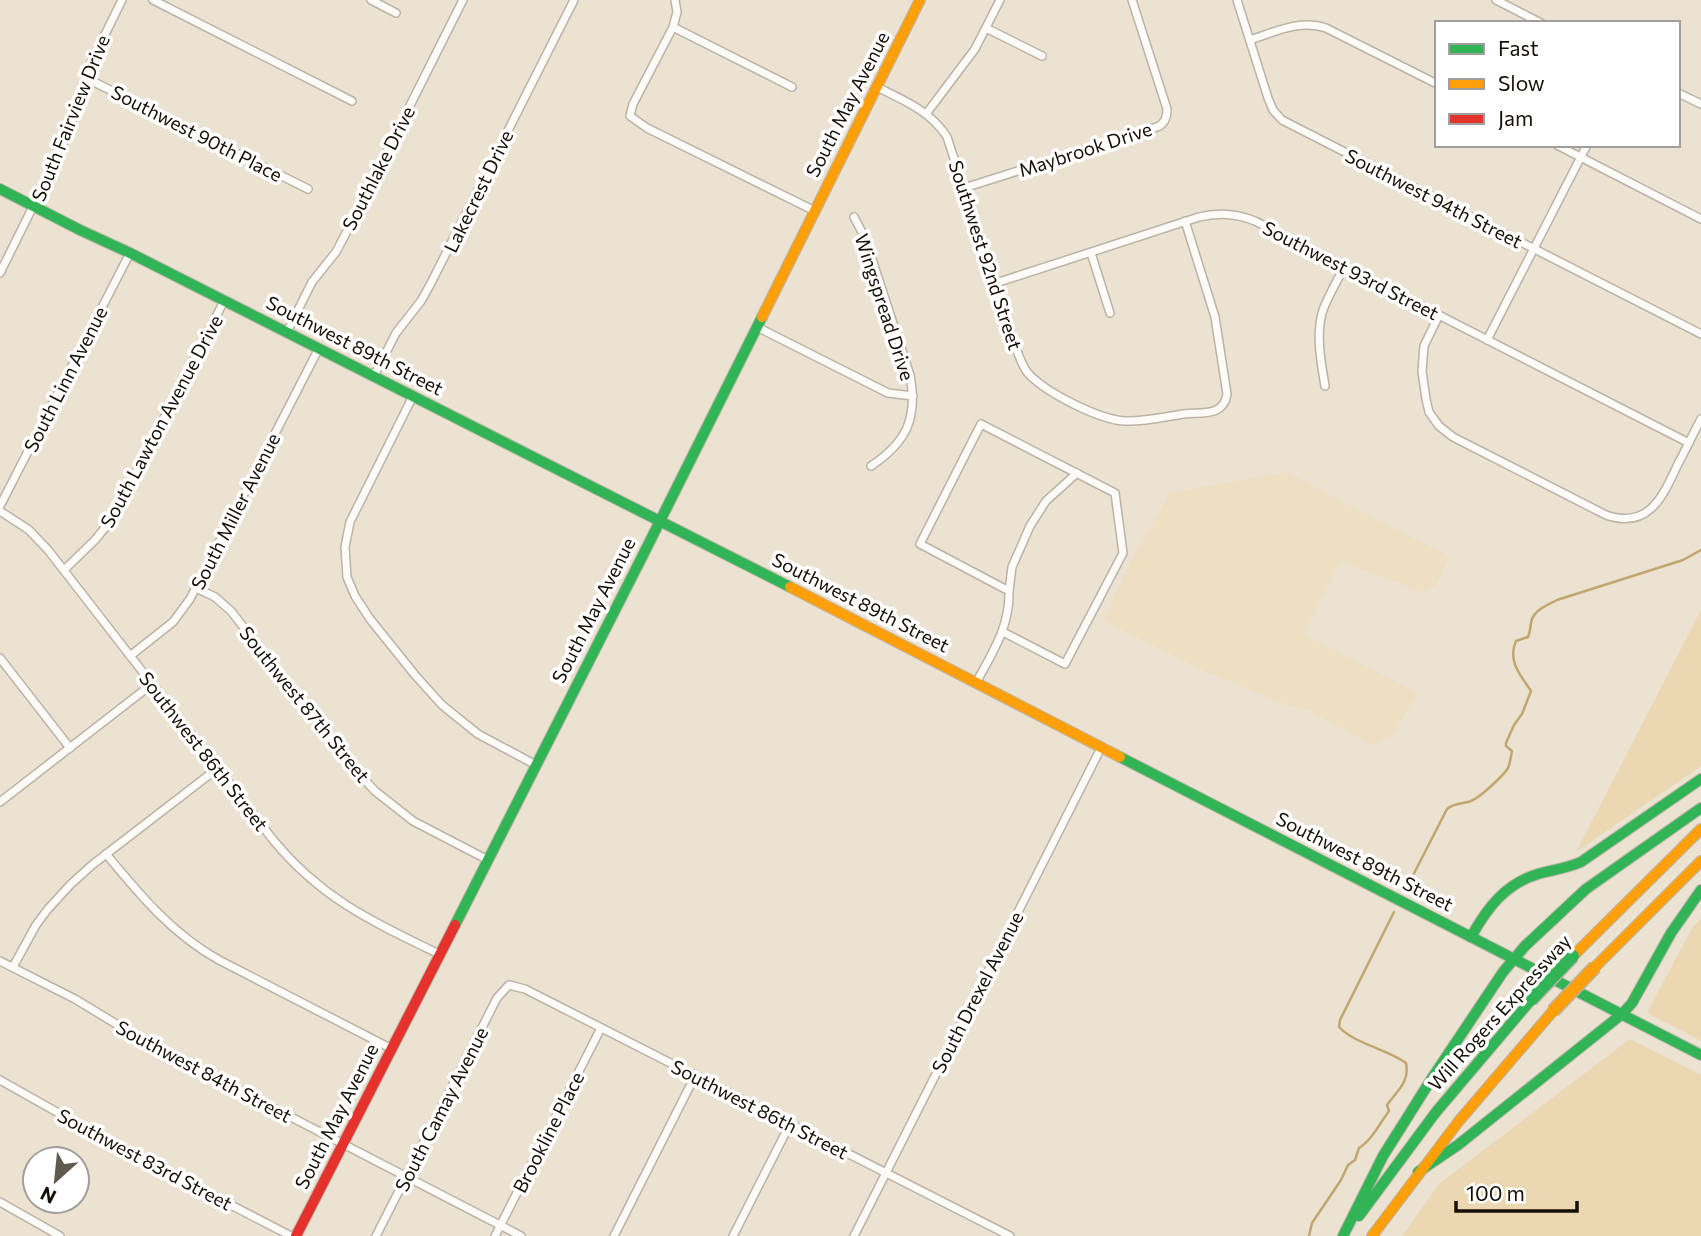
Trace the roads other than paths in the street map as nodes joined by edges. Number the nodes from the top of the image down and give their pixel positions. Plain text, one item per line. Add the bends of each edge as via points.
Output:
1 (122, 0) edge
2 (153, 0) edge
3 (371, 0) edge
4 (463, 0) edge
5 (574, 0) edge
6 (675, 0) edge
7 (920, 0) edge
8 (1000, 0) edge
9 (1132, 0) edge
10 (1237, 0) edge
11 (1496, 0) edge
12 (396, 13) dead end
13 (1537, 21) edge
14 (673, 27) junction
15 (986, 29) junction
16 (1250, 40) junction
17 (1041, 56) dead end
18 (86, 78) junction
19 (1435, 83) edge
20 (792, 87) dead end
21 (877, 87) junction
22 (1680, 94) edge
23 (352, 101) dead end
24 (1701, 104) edge
25 (926, 114) junction
26 (1561, 147) edge
27 (1586, 147) edge
28 (1581, 157) junction
29 (964, 188) junction
30 (0, 189) edge
31 (308, 189) dead end
32 (34, 206) junction
33 (815, 211) junction
34 (854, 217) dead end
35 (1701, 219) edge
36 (1185, 222) junction
37 (1534, 249) junction
38 (130, 253) junction
39 (1091, 253) junction
40 (1344, 267) junction
41 (0, 273) edge
42 (996, 283) junction
43 (224, 300) junction
44 (1110, 313) dead end
45 (1439, 315) junction
46 (757, 327) junction
47 (286, 332) junction
48 (1701, 334) edge
49 (1487, 340) junction
50 (319, 348) junction
51 (374, 376) junction
52 (1325, 386) dead end
53 (413, 396) junction
54 (912, 396) junction
55 (1701, 419) edge
56 (1689, 443) junction
57 (871, 466) dead end
58 (1077, 473) junction
59 (0, 508) edge
60 (660, 521) junction
61 (64, 570) junction
62 (196, 588) junction
63 (1009, 592) junction
64 (1003, 632) junction
65 (130, 656) junction
66 (0, 658) edge
67 (976, 683) junction
68 (152, 684) junction
69 (70, 748) junction
70 (1101, 748) junction
71 (536, 765) junction
72 (218, 768) junction
73 (1701, 779) edge
74 (0, 802) edge
75 (1701, 808) edge
76 (1701, 830) edge
77 (106, 854) junction
78 (488, 860) junction
79 (1701, 861) edge
80 (1701, 890) edge
81 (1471, 937) junction
82 (439, 954) junction
83 (1514, 958) junction
84 (0, 961) edge
85 (13, 967) junction
86 (509, 985) joint
87 (1622, 1014) junction
88 (601, 1028) junction
89 (392, 1049) junction
90 (1701, 1055) edge
91 (695, 1076) junction
92 (0, 1080) edge
93 (790, 1124) junction
94 (343, 1144) junction
95 (1418, 1172) junction
96 (885, 1173) junction
97 (406, 1177) junction
98 (0, 1202) edge
99 (500, 1225) junction
100 (60, 1236) edge
101 (294, 1236) edge
102 (376, 1236) edge
103 (495, 1236) edge
104 (522, 1236) edge
105 (614, 1236) edge
106 (733, 1236) edge
107 (853, 1236) edge
108 (1010, 1236) edge
109 (1344, 1236) edge
110 (1372, 1236) edge

1 - 18 street, South Fairview Drive
2 - 23 street
3 - 12 street
4 - 47 street, Southlake Drive via 336,252 312,282
5 - 51 street, Lakecrest Drive via 430,285 396,333
6 - 14 street
7 - 21 main road, South May Avenue
8 - 15 street
9 - 29 street, Maybrook Drive via 1165,101 1163,124
10 - 16 street, Southwest 94th Street
11 - 13 street
14 - 20 street
14 - 33 street via 630,116
15 - 17 street
15 - 25 street
16 - 19 street via 1297,25 1318,25
16 - 37 street, Southwest 94th Street via 1271,106 1282,120
18 - 31 street, Southwest 90th Place
18 - 32 street, South Fairview Drive via 70,128
21 - 25 street, Southwest 92nd Street
21 - 33 main road, South May Avenue
22 - 24 street
25 - 29 street, Southwest 92nd Street via 947,137
26 - 28 street
27 - 28 street
28 - 35 street
28 - 37 street
29 - 42 street, Southwest 92nd Street
30 - 32 main road, Southwest 89th Street
32 - 38 main road, Southwest 89th Street
32 - 41 street, South Fairview Drive
33 - 46 main road, South May Avenue
34 - 54 street, Wingspread Drive via 910,375
36 - 39 street, Southwest 93rd Street
36 - 40 street, Southwest 93rd Street via 1217,213 1242,216
36 - 42 street, Southwest 92nd Street via 1215,317 1227,394 1224,405 1215,412 1125,421 1097,414 1060,396 1023,367
37 - 48 street, Southwest 94th Street
37 - 49 street
38 - 43 main road, Southwest 89th Street
38 - 59 street, South Linn Avenue
39 - 42 street, Southwest 93rd Street
39 - 44 street
40 - 45 street, Southwest 93rd Street
40 - 52 street via 1320,322
43 - 47 main road, Southwest 89th Street
43 - 61 street, South Lawton Avenue Drive via 106,528
45 - 49 street, Southwest 93rd Street
45 - 56 street via 1422,354 1426,399 1435,422 1460,441 1601,513 1622,519 1639,516 1659,501
46 - 54 street via 879,388
46 - 60 main road, South May Avenue
47 - 50 main road, Southwest 89th Street
49 - 56 street, Southwest 93rd Street
50 - 51 main road, Southwest 89th Street
50 - 62 street, South Miller Avenue
51 - 53 main road, Southwest 89th Street
53 - 60 main road, Southwest 89th Street
53 - 71 street via 354,512 346,537 347,577 360,606 430,693 478,734
54 - 57 street, Wingspread Drive via 911,414 900,440
55 - 56 street
58 - 63 street via 1046,501 1030,526 1012,567
58 - 63 street via 981,424 920,544
58 - 64 street via 1115,493 1123,553 1065,664
59 - 61 street, Southwest 86th Street via 29,530
60 - 67 main road, Southwest 89th Street
60 - 71 main road, South May Avenue
61 - 65 street, Southwest 86th Street
62 - 65 street, South Miller Avenue via 173,622
62 - 78 street, Southwest 87th Street via 231,611 375,791 413,821
63 - 64 street
64 - 67 street
65 - 68 street, Southwest 86th Street
66 - 69 street
67 - 70 main road, Southwest 89th Street
68 - 69 street
68 - 72 street, Southwest 86th Street
69 - 74 street
70 - 81 main road, Southwest 89th Street
70 - 96 street, South Drexel Avenue
71 - 78 main road, South May Avenue
72 - 77 street
72 - 82 street, Southwest 86th Street via 286,855 320,887 353,910
73 - 81 main road via 1581,862 1541,872 1509,887 1488,907
75 - 83 main road via 1586,888
76 - 109 main road, Will Rogers Expressway, bridge via 1531,1000 1436,1112
77 - 85 street via 48,909
77 - 89 street via 147,904 192,944
78 - 82 main road, South May Avenue
79 - 95 main road, Will Rogers Expressway, bridge via 1506,1062
80 - 87 main road
81 - 83 main road, Southwest 89th Street
82 - 89 main road, South May Avenue
83 - 87 main road, Southwest 89th Street
83 - 109 main road via 1383,1156
84 - 85 street, Southwest 84th Street
85 - 94 street, Southwest 84th Street
86 - 88 street, Southwest 86th Street
86 - 97 street, South Camay Avenue via 497,998
87 - 90 main road, Southwest 89th Street
87 - 95 main road
88 - 91 street, Southwest 86th Street
88 - 99 street, Brookline Place
89 - 94 main road, South May Avenue
91 - 93 street, Southwest 86th Street
91 - 105 street
92 - 101 street, Southwest 83rd Street
93 - 96 street, Southwest 86th Street
93 - 106 street
94 - 97 street, Southwest 84th Street
94 - 101 main road, South May Avenue
95 - 110 main road, Will Rogers Expressway
96 - 107 street, South Drexel Avenue
96 - 108 street, Southwest 86th Street
97 - 99 street, Southwest 84th Street
97 - 102 street, South Camay Avenue
98 - 100 street
99 - 103 street, Brookline Place
99 - 104 street, Southwest 84th Street

